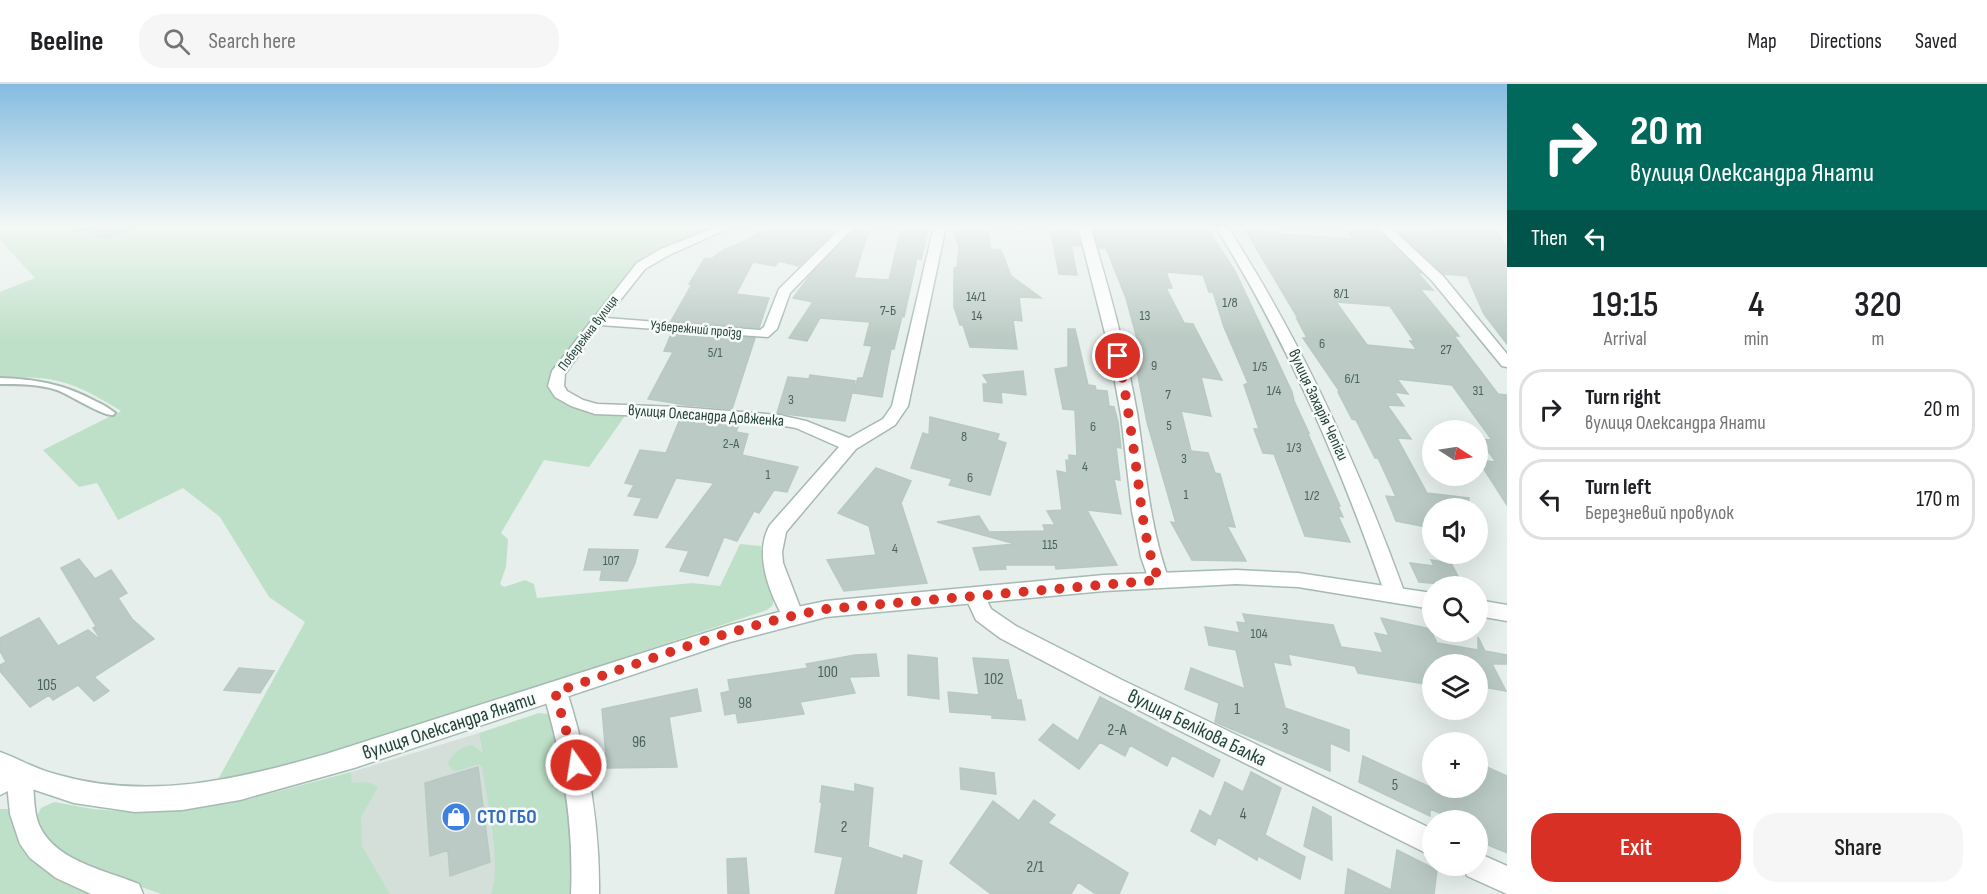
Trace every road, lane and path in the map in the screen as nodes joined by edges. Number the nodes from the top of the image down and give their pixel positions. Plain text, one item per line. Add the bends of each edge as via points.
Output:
1 (645, 264) edge
2 (812, 264) edge
3 (932, 264) edge
4 (1095, 264) edge
5 (1245, 264) edge
6 (1422, 264) edge
7 (596, 321) junction
8 (1507, 363) edge
9 (0, 381) edge
10 (595, 409) joint
11 (110, 413) dead end
12 (850, 445) junction
13 (1159, 580) junction
14 (1395, 594) junction
15 (975, 596) junction
16 (1422, 599) edge
17 (1488, 610) edge
18 (1507, 613) edge
19 (792, 615) junction
20 (555, 692) junction
21 (6, 773) edge
22 (1422, 838) edge
23 (1488, 871) edge
24 (1507, 880) edge
25 (129, 894) edge
26 (585, 894) edge

1 - 7 street, Побережна вулиця
2 - 7 street, Узбережний проїзд via 784,292 770,329 763,333
3 - 12 street via 900,406 889,422
4 - 13 street via 1126,392 1141,505
5 - 14 street, вулиця Захарія Чепіги via 1268,300 1318,401 1356,487
6 - 8 street
7 - 10 street, Побережна вулиця via 557,374 556,386 569,399
9 - 11 lane via 36,381 59,387
10 - 12 street, вулиця Олесандра Довженка via 779,420 800,424
12 - 19 street via 777,530 772,541 774,568
13 - 14 street, вулиця Олександра Янати via 1267,578
13 - 15 street, вулиця Олександра Янати
14 - 16 street, вулиця Олександра Янати
15 - 19 street, вулиця Олександра Янати
15 - 22 street, вулиця Белікова Балка via 983,614 1008,632
17 - 18 street
19 - 20 street, вулиця Олександра Янати
20 - 21 street, вулиця Олександра Янати via 317,769 214,793 150,800 104,796
20 - 26 street via 579,782
21 - 25 street via 35,843 56,863
23 - 24 street

